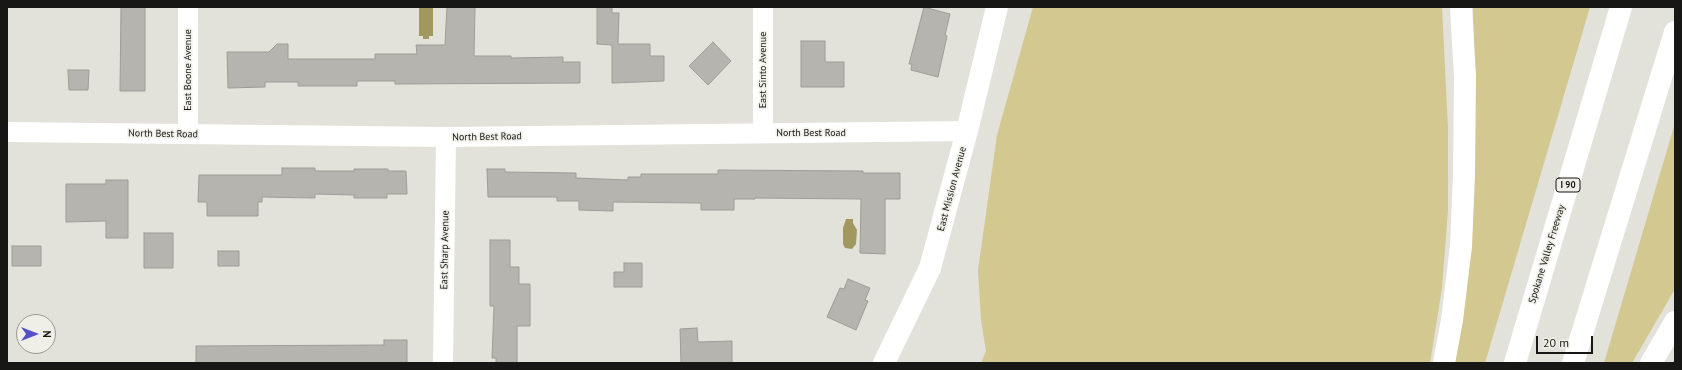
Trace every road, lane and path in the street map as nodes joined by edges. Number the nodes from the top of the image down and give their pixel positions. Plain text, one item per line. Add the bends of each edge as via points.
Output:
1 (188, 7) edge
2 (763, 7) edge
3 (997, 7) edge
4 (1461, 7) edge
5 (1621, 7) edge
6 (1675, 32) edge
7 (7, 132) edge
8 (967, 132) junction
9 (763, 133) junction
10 (188, 134) junction
11 (446, 138) junction
12 (1675, 322) edge
13 (443, 363) edge
14 (884, 363) edge
15 (1444, 363) edge
16 (1515, 363) edge
17 (1573, 363) edge
18 (1651, 363) edge

1 - 10 street, East Boone Avenue
2 - 9 street, East Sinto Avenue
3 - 8 main road, East Mission Avenue
4 - 15 main road via 1465,77 1461,246
5 - 16 main road, Spokane Valley Freeway / I 90
6 - 17 main road
7 - 10 street, North Best Road
8 - 9 street, North Best Road
8 - 14 main road, East Mission Avenue via 930,268
9 - 11 street, North Best Road
10 - 11 street, North Best Road
11 - 13 street, East Sharp Avenue
12 - 18 main road

